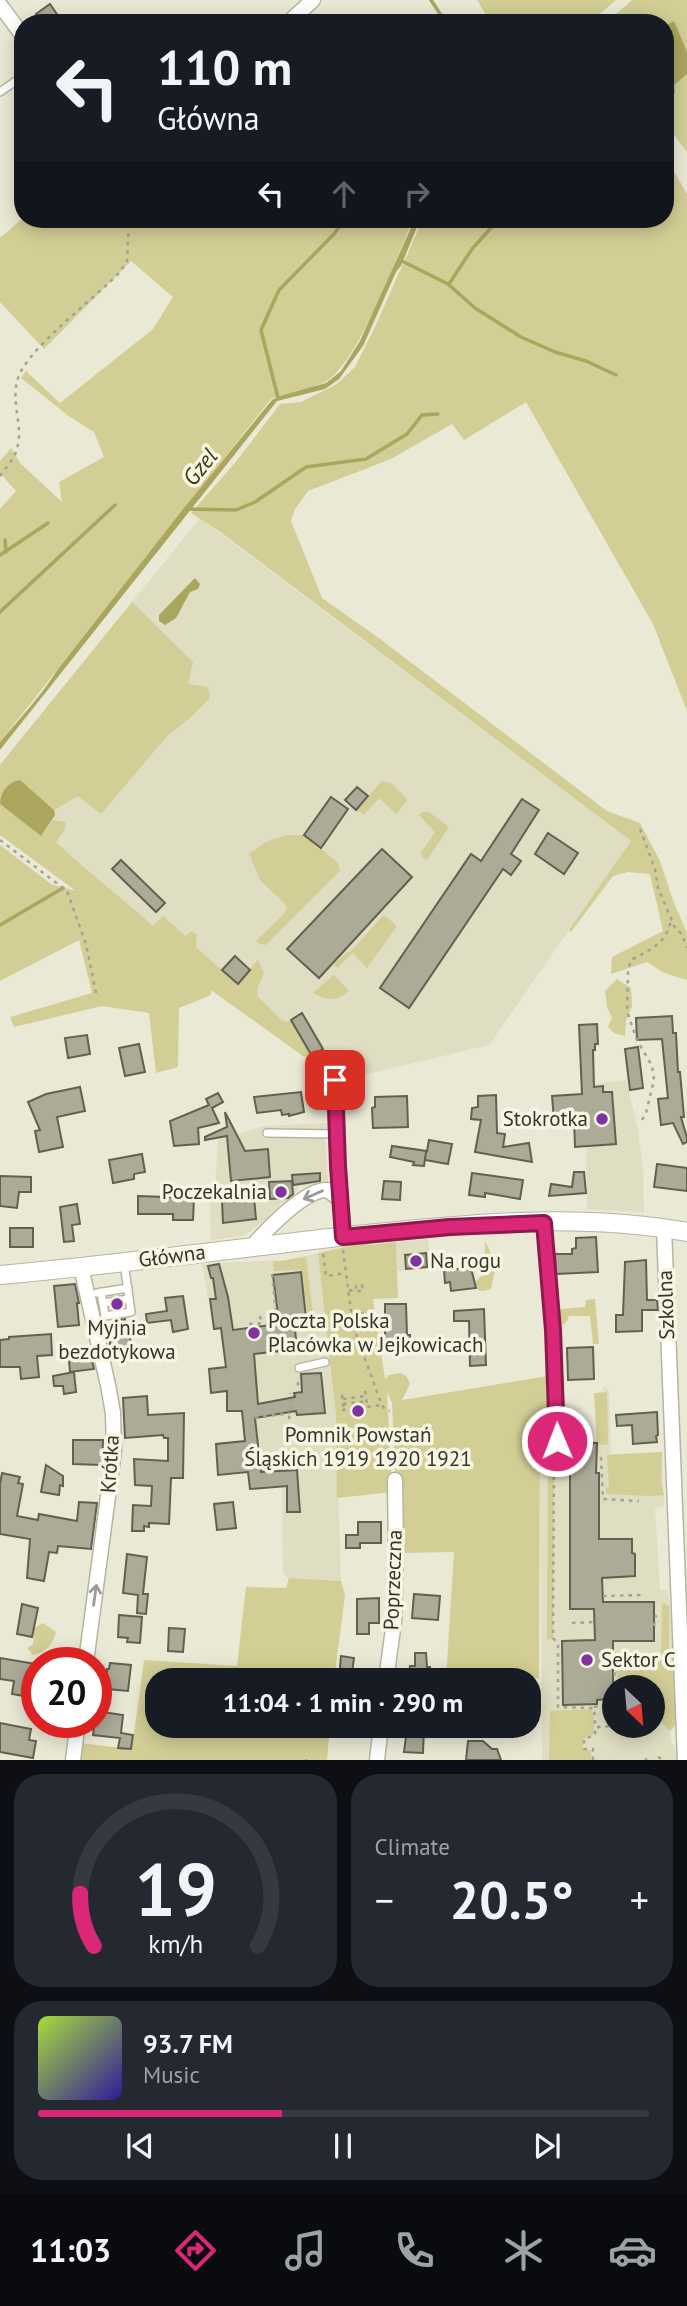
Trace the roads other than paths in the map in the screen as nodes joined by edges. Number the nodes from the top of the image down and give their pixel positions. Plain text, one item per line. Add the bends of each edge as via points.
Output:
1 (313, 0) edge
2 (0, 5) edge
3 (298, 14) edge
4 (14, 24) edge
5 (335, 1080) dead end
6 (267, 1133) dead end
7 (337, 1134) junction
8 (340, 1199) junction
9 (544, 1223) junction
10 (664, 1228) junction
11 (687, 1233) edge
12 (343, 1242) junction
13 (252, 1247) junction
14 (124, 1262) junction
15 (81, 1267) junction
16 (0, 1275) edge
17 (128, 1288) junction
18 (94, 1293) junction
19 (129, 1299) junction
20 (103, 1303) junction
21 (325, 1363) dead end
22 (299, 1368) dead end
23 (555, 1444) road end
24 (395, 1480) dead end
25 (88, 1647) edge
26 (388, 1668) edge
27 (75, 1738) edge
28 (380, 1738) edge
29 (72, 1760) edge
30 (377, 1760) edge
31 (685, 1760) edge

1 - 3 street
2 - 4 street
5 - 7 street
6 - 7 lane
7 - 8 street
8 - 12 street
8 -> 13 street via 327,1190 313,1193
9 - 10 street, Główna
9 - 12 street, Główna via 469,1225
9 - 23 lane via 553,1330
10 - 11 street, Główna
10 - 31 street, Szkolna
12 - 13 street, Główna
13 - 14 street, Główna
14 - 15 street, Główna
14 - 17 lane
15 - 16 street, Główna
15 - 18 street, Krótka
17 - 18 lane
17 - 19 lane
18 - 20 lane
25 -> 18 street, Krótka via 114,1451 113,1413
19 - 20 lane
19 - 20 lane via 131,1312 105,1316
21 - 22 lane
24 - 26 street, Poprzeczna via 394,1622
27 - 29 street
28 - 30 street

